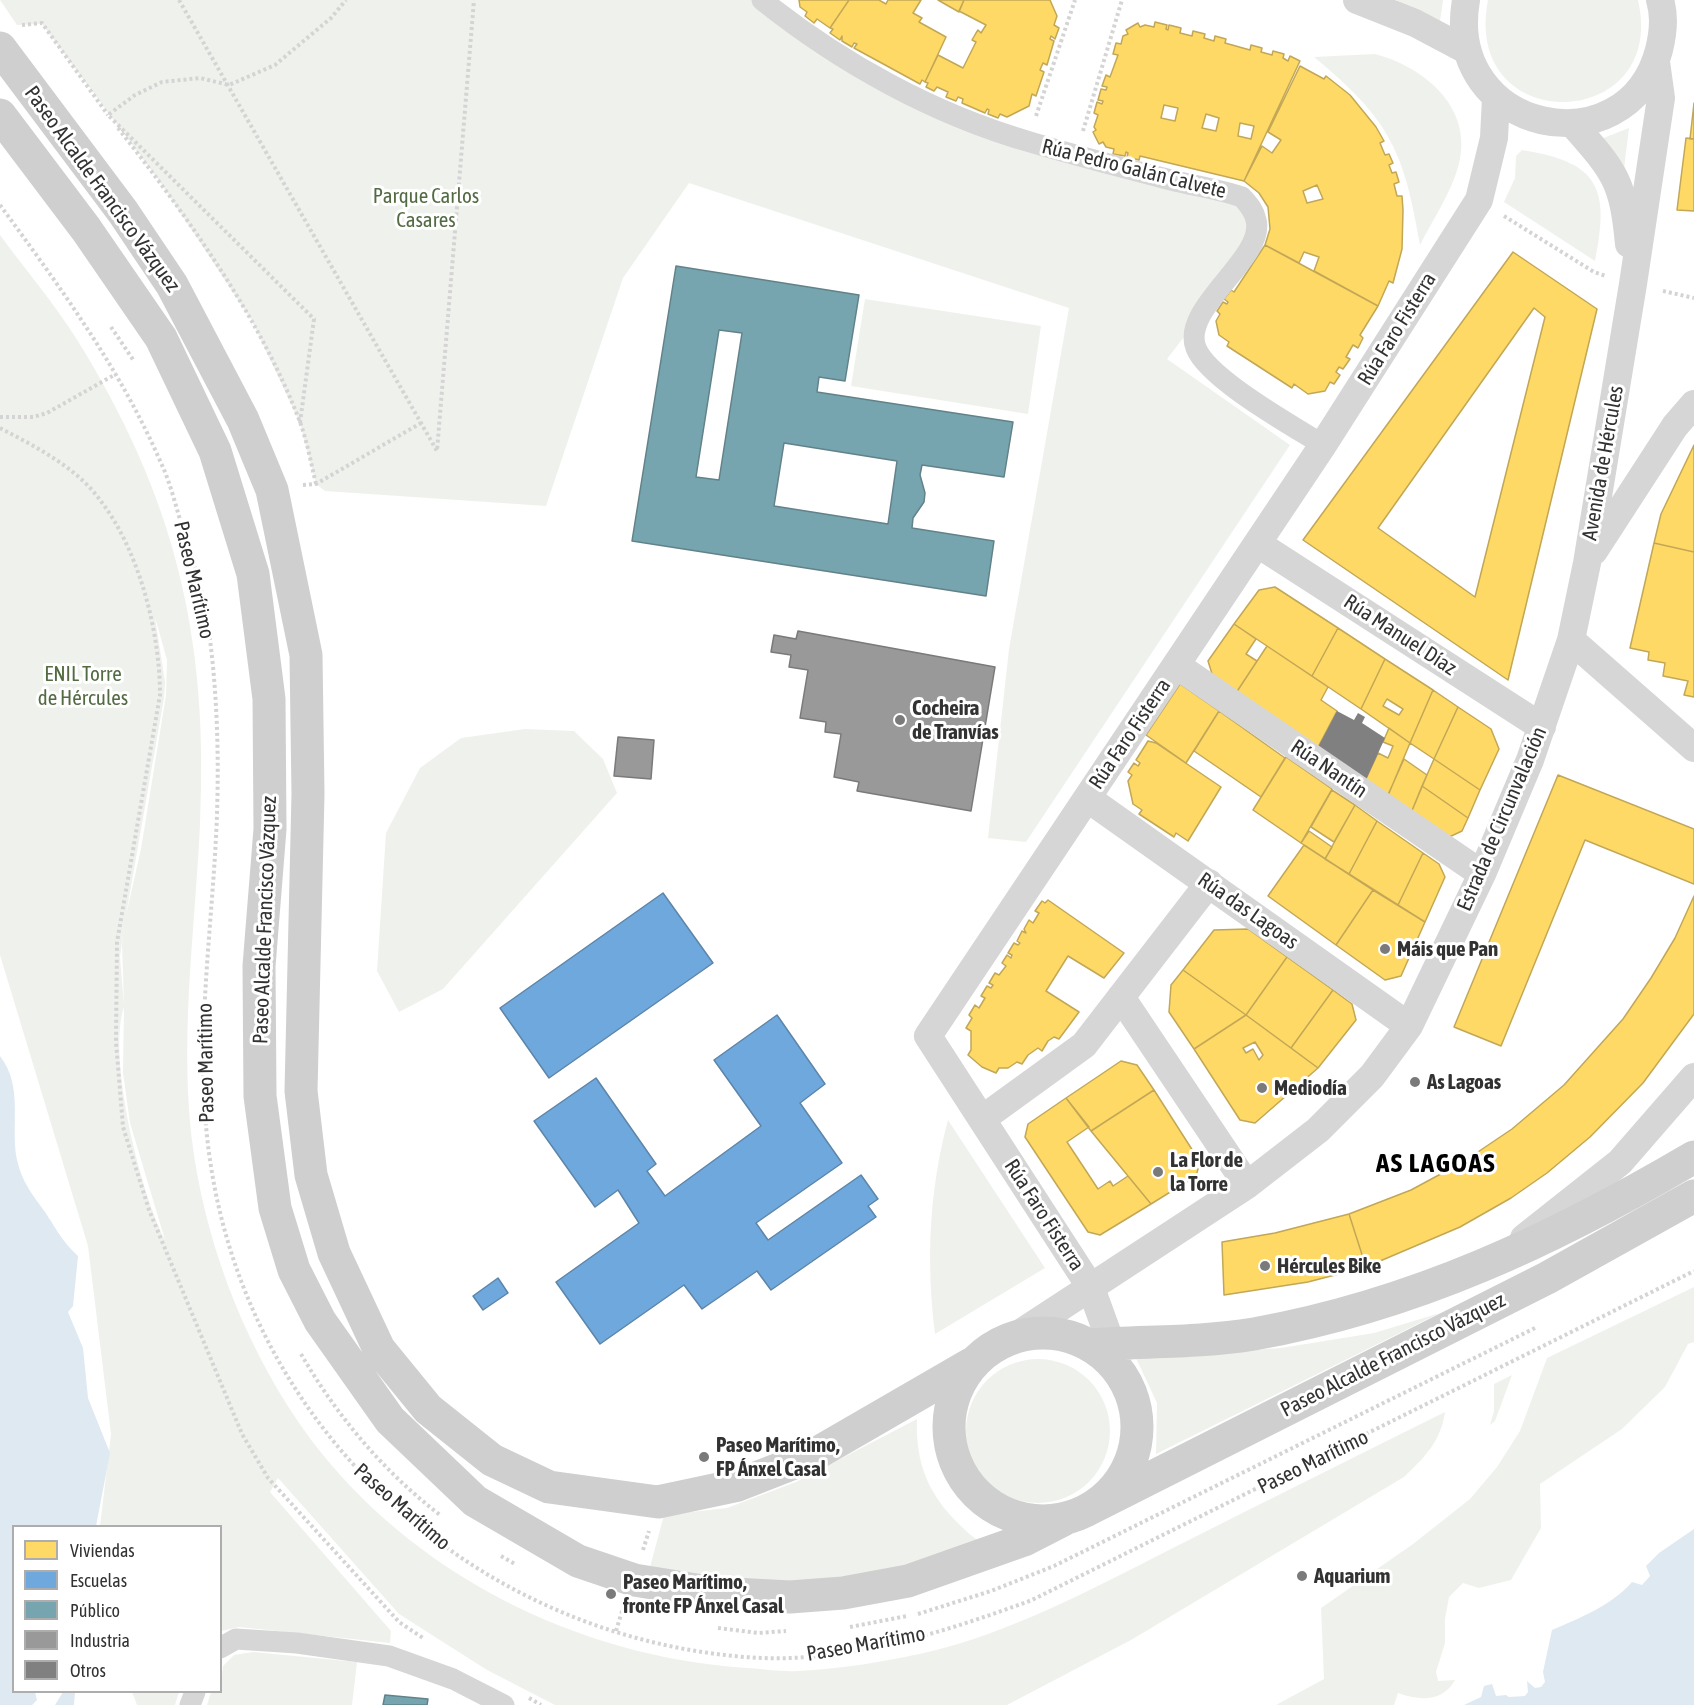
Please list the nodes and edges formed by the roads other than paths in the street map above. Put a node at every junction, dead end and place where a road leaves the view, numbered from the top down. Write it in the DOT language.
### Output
graph roads {
  1 [pos="762,0"];
  2 [pos="1346,0"];
  3 [pos="1358,0"];
  4 [pos="1466,0"];
  5 [pos="1661,2"];
  6 [pos="10,37"];
  7 [pos="1466,50"];
  8 [pos="1656,62"];
  9 [pos="1496,98"];
  10 [pos="0,115"];
  11 [pos="1572,123"];
  12 [pos="1633,284"];
  13 [pos="1694,404"];
  14 [pos="1323,445"];
  15 [pos="1258,544"];
  16 [pos="1587,563"];
  17 [pos="1570,640"];
  18 [pos="1176,664"];
  19 [pos="1542,727"];
  20 [pos="1694,748"];
  21 [pos="1088,798"];
  22 [pos="1482,874"];
  23 [pos="1209,883"];
  24 [pos="1121,996"];
  25 [pos="1409,1026"];
  26 [pos="1694,1077"];
  27 [pos="982,1119"];
  28 [pos="1694,1158"];
  29 [pos="1247,1185"];
  30 [pos="1694,1196"];
  31 [pos="1498,1261"];
  32 [pos="1091,1288"];
  33 [pos="1016,1336"];
  34 [pos="1105,1351"];
  35 [pos="971,1364"];
  36 [pos="1076,1515"];
  37 [pos="222,1647"];
  38 [pos="513,1700"];
  1 -- 14 [label="street, Rúa Pedro Galán Calvete"];
  2 -- 3 [label="street"];
  3 -- 7 [label="street"];
  4 -- 7 [label="street"];
  5 -- 8 [label="street"];
  6 -- 35 [label="main road, Paseo Alcalde Francisco Vázquez"];
  7 -- 9 [label="street"];
  8 -- 11 [label="street"];
  8 -- 12 [label="street, Avenida de Hércules"];
  9 -- 11 [label="street"];
  9 -- 14 [label="street, Rúa Faro Fisterra"];
  10 -- 36 [label="main road, Paseo Alcalde Francisco Vázquez"];
  11 -- 12 [label="street, Avenida de Hércules"];
  12 -- 16 [label="street, Avenida de Hércules"];
  13 -- 16 [label="street"];
  14 -- 15 [label="street, Rúa Faro Fisterra"];
  15 -- 18 [label="street, Rúa Faro Fisterra"];
  15 -- 19 [label="street, Rúa Manuel Díaz"];
  16 -- 17 [label="street, Avenida de Hércules"];
  17 -- 19 [label="street, Estrada de Circunvalación"];
  17 -- 20 [label="street"];
  18 -- 21 [label="street, Rúa Faro Fisterra"];
  18 -- 22 [label="street, Rúa Nantín"];
  19 -- 22 [label="street, Estrada de Circunvalación"];
  21 -- 23 [label="street, Rúa das Lagoas"];
  21 -- 27 [label="street, Rúa Faro Fisterra"];
  22 -- 25 [label="street, Estrada de Circunvalación"];
  23 -- 24 [label="street"];
  23 -- 25 [label="street, Rúa das Lagoas"];
  24 -- 27 [label="street"];
  24 -- 29 [label="street"];
  25 -- 29 [label="street, Estrada de Circunvalación"];
  26 -- 31 [label="street, Paseo Alcalde Francisco Vázquez"];
  27 -- 32 [label="street, Rúa Faro Fisterra"];
  28 -- 31 [label="main road, Paseo Alcalde Francisco Vázquez"];
  29 -- 32 [label="street, Estrada de Circunvalación"];
  30 -- 36 [label="main road, Paseo Alcalde Francisco Vázquez"];
  31 -- 34 [label="main road, Paseo Alcalde Francisco Vázquez"];
  32 -- 33 [label="street, Estrada de Circunvalación"];
  32 -- 34 [label="street, Rúa Faro Fisterra"];
  33 -- 34 [label="main road"];
  33 -- 35 [label="main road"];
  34 -- 36 [label="main road"];
  35 -- 36 [label="main road"];
  37 -- 38 [label="street"];
}
